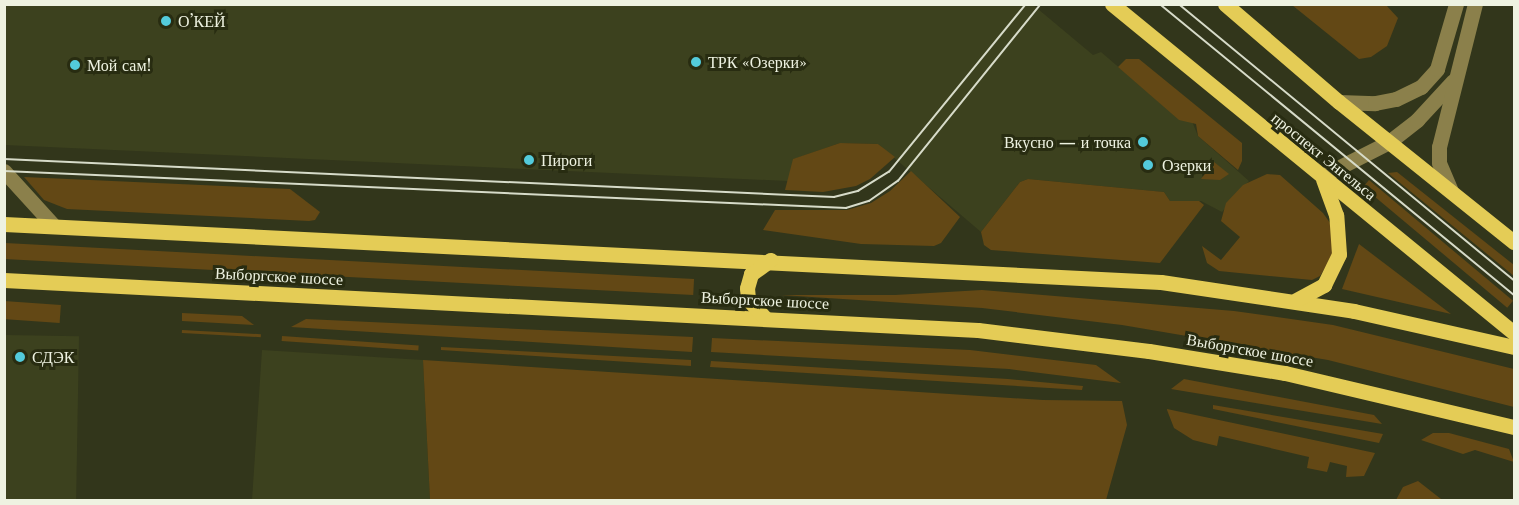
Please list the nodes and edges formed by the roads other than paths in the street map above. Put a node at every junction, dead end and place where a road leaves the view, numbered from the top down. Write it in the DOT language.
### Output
graph roads {
  1 [pos="1112,4"];
  2 [pos="1225,4"];
  3 [pos="1456,4"];
  4 [pos="1475,4"];
  5 [pos="1455,79"];
  6 [pos="1339,102"];
  7 [pos="1389,142"];
  8 [pos="4,171"];
  9 [pos="1322,176"];
  10 [pos="1451,191"];
  11 [pos="4,224"];
  12 [pos="54,226"];
  13 [pos="1515,242"];
  14 [pos="770,260"];
  15 [pos="4,280"];
  16 [pos="1296,300"];
  17 [pos="765,318"];
  18 [pos="1515,333"];
  19 [pos="1515,347"];
  20 [pos="1515,427"];
  1 -- 9 [label="main road, проспект Энгельса"];
  2 -- 6 [label="main road"];
  3 -- 6 [label="street"];
  4 -- 5 [label="street"];
  5 -- 7 [label="street"];
  5 -- 10 [label="street"];
  6 -- 7 [label="main road"];
  7 -- 9 [label="street"];
  7 -- 10 [label="main road"];
  8 -- 12 [label="street"];
  9 -- 16 [label="main road"];
  9 -- 18 [label="main road, проспект Энгельса"];
  10 -- 13 [label="main road"];
  11 -- 12 [label="main road"];
  12 -- 14 [label="main road"];
  14 -- 16 [label="main road"];
  14 -- 17 [label="main road"];
  15 -- 17 [label="main road, Выборгское шоссе"];
  16 -- 19 [label="main road"];
  17 -- 20 [label="main road, Выборгское шоссе"];
}
